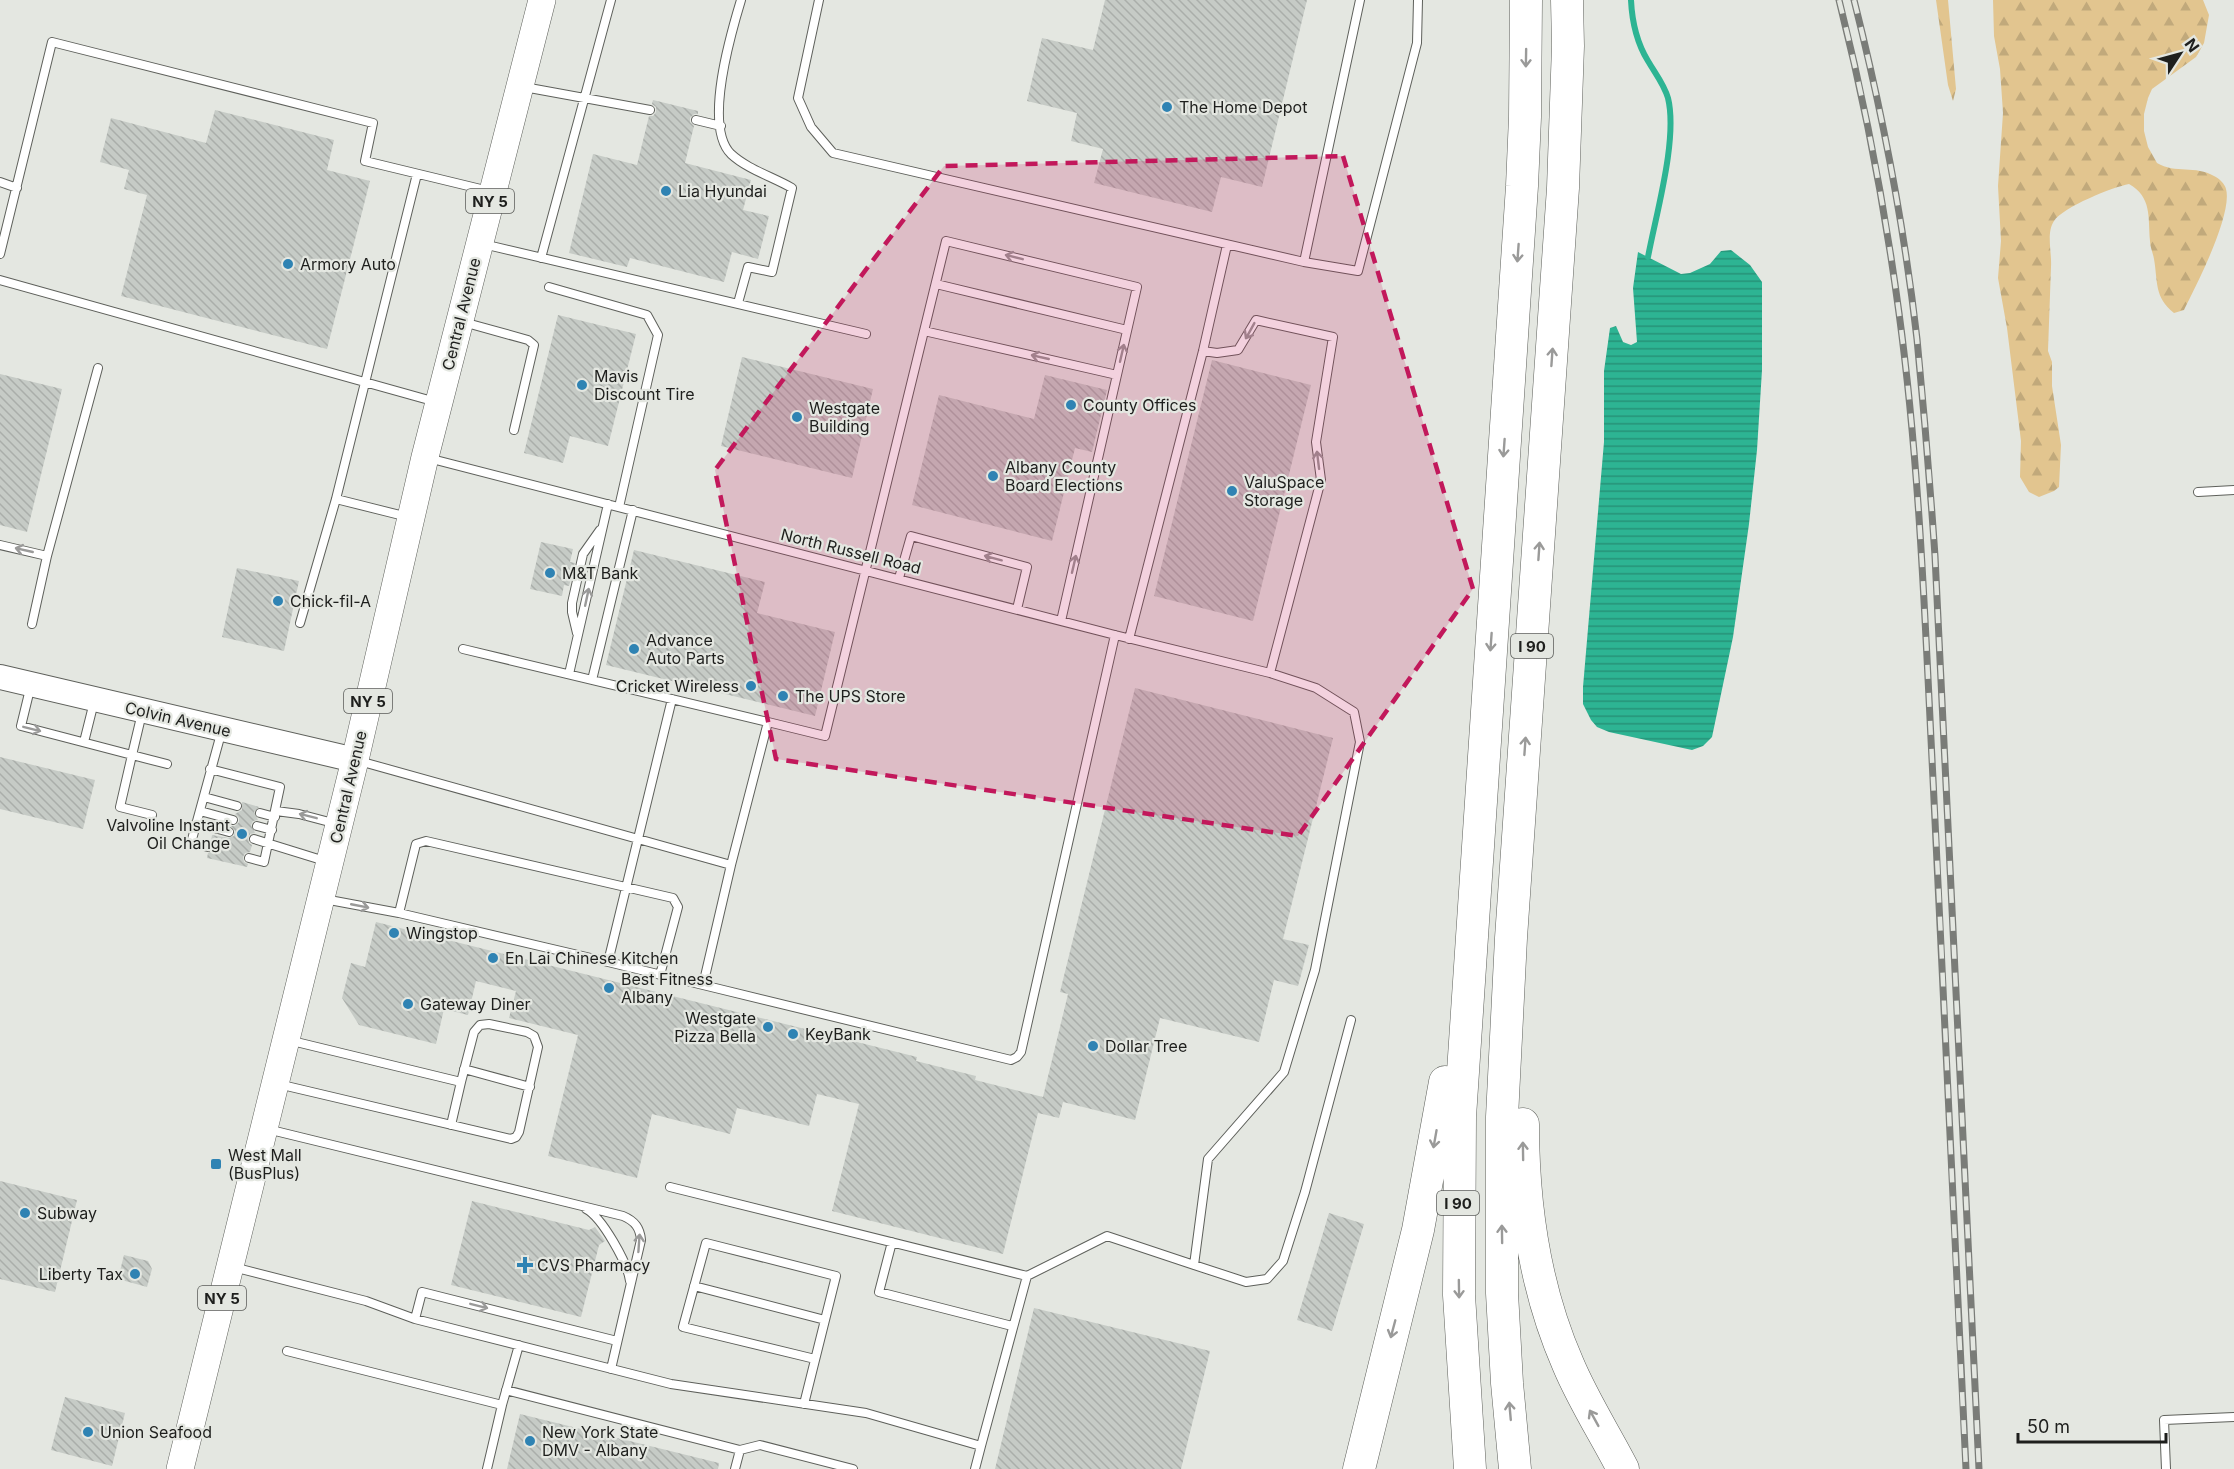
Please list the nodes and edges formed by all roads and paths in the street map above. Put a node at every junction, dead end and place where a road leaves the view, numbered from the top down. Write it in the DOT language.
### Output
graph roads {
  1 [pos="542,0"];
  2 [pos="611,0"];
  3 [pos="741,0"];
  4 [pos="819,0"];
  5 [pos="1360,0"];
  6 [pos="1418,0"];
  7 [pos="1526,0"];
  8 [pos="1567,0"];
  9 [pos="519,86"];
  10 [pos="585,98"];
  11 [pos="650,110"];
  12 [pos="696,120"];
  13 [pos="721,126"];
  14 [pos="417,174"];
  15 [pos="0,182"];
  16 [pos="16,188"];
  17 [pos="493,192"];
  18 [pos="480,243"];
  19 [pos="1227,245"];
  20 [pos="0,254"];
  21 [pos="541,258"];
  22 [pos="1304,262"];
  23 [pos="0,280"];
  24 [pos="936,284"];
  25 [pos="549,287"];
  26 [pos="738,303"];
  27 [pos="460,321"];
  28 [pos="1127,330"];
  29 [pos="924,331"];
  30 [pos="866,334"];
  31 [pos="1203,351"];
  32 [pos="98,369"];
  33 [pos="1117,375"];
  34 [pos="365,382"];
  35 [pos="439,403"];
  36 [pos="514,430"];
  37 [pos="425,457"];
  38 [pos="2234,490"];
  39 [pos="2198,492"];
  40 [pos="336,499"];
  41 [pos="608,504"];
  42 [pos="619,507"];
  43 [pos="633,510"];
  44 [pos="411,517"];
  45 [pos="602,526"];
  46 [pos="0,545"];
  47 [pos="47,556"];
  48 [pos="867,570"];
  49 [pos="899,578"];
  50 [pos="1017,609"];
  51 [pos="1061,621"];
  52 [pos="300,623"];
  53 [pos="32,624"];
  54 [pos="1115,635"];
  55 [pos="578,636"];
  56 [pos="1129,639"];
  57 [pos="463,649"];
  58 [pos="1270,673"];
  59 [pos="569,674"];
  60 [pos="0,677"];
  61 [pos="592,680"];
  62 [pos="31,685"];
  63 [pos="672,699"];
  64 [pos="94,700"];
  65 [pos="143,710"];
  66 [pos="768,722"];
  67 [pos="223,729"];
  68 [pos="84,742"];
  69 [pos="132,755"];
  70 [pos="355,760"];
  71 [pos="167,765"];
  72 [pos="210,769"];
  73 [pos="1522,793"];
  74 [pos="204,797"];
  75 [pos="237,806"];
  76 [pos="200,811"];
  77 [pos="260,813"];
  78 [pos="275,814"];
  79 [pos="152,815"];
  80 [pos="233,820"];
  81 [pos="196,823"];
  82 [pos="339,824"];
  83 [pos="256,826"];
  84 [pos="272,830"];
  85 [pos="230,832"];
  86 [pos="638,837"];
  87 [pos="254,839"];
  88 [pos="268,844"];
  89 [pos="209,848"];
  90 [pos="249,858"];
  91 [pos="330,863"];
  92 [pos="731,865"];
  93 [pos="627,887"];
  94 [pos="321,898"];
  95 [pos="399,913"];
  96 [pos="1470,937"];
  97 [pos="608,962"];
  98 [pos="660,975"];
  99 [pos="703,985"];
  100 [pos="1351,1020"];
  101 [pos="286,1039"];
  102 [pos="464,1069"];
  103 [pos="461,1082"];
  104 [pos="275,1083"];
  105 [pos="530,1087"];
  106 [pos="451,1125"];
  107 [pos="264,1128"];
  108 [pos="670,1186"];
  109 [pos="576,1205"];
  110 [pos="892,1242"];
  111 [pos="1194,1265"];
  112 [pos="229,1266"];
  113 [pos="1027,1276"];
  114 [pos="694,1286"];
  115 [pos="630,1291"];
  116 [pos="415,1319"];
  117 [pos="825,1320"];
  118 [pos="1012,1326"];
  119 [pos="617,1341"];
  120 [pos="519,1345"];
  121 [pos="287,1351"];
  122 [pos="815,1359"];
  123 [pos="610,1369"];
  124 [pos="506,1390"];
  125 [pos="804,1404"];
  126 [pos="502,1405"];
  127 [pos="2234,1417"];
  128 [pos="981,1446"];
  129 [pos="740,1450"];
  130 [pos="180,1469"];
  131 [pos="487,1469"];
  132 [pos="735,1469"];
  133 [pos="854,1469"];
  134 [pos="975,1469"];
  135 [pos="1359,1469"];
  136 [pos="1470,1469"];
  137 [pos="1515,1469"];
  138 [pos="1623,1469"];
  139 [pos="2166,1469"];
  1 -- 9 [label="main road, Central Avenue / NY 5"];
  2 -- 10 [label="lane"];
  3 -- 13 [label="lane"];
  4 -- 19 [label="lane"];
  5 -- 22 [label="lane"];
  6 -- 22 [label="lane"];
  7 -- 96 [label="highway, I 90, one-way"];
  73 -- 8 [label="highway, I 90, one-way"];
  9 -- 10 [label="lane"];
  9 -- 17 [label="main road, Central Avenue / NY 5"];
  10 -- 11 [label="lane"];
  10 -- 21 [label="lane"];
  12 -- 13 [label="lane"];
  13 -- 26 [label="lane"];
  14 -- 16 [label="lane"];
  14 -- 17 [label="lane"];
  14 -- 34 [label="lane"];
  15 -- 16 [label="lane"];
  16 -- 20 [label="lane"];
  17 -- 18 [label="main road, Central Avenue / NY 5"];
  18 -- 21 [label="lane"];
  18 -- 27 [label="main road, Central Avenue / NY 5"];
  19 -- 22 [label="lane"];
  19 -- 31 [label="lane"];
  21 -- 26 [label="lane"];
  23 -- 34 [label="lane"];
  24 -- 28 [label="lane"];
  28 -- 24 [label="lane, one-way"];
  24 -- 29 [label="lane"];
  25 -- 42 [label="lane"];
  26 -- 30 [label="lane"];
  27 -- 35 [label="main road, Central Avenue / NY 5"];
  27 -- 36 [label="lane"];
  33 -- 28 [label="lane, one-way"];
  33 -- 29 [label="lane, one-way"];
  29 -- 48 [label="lane"];
  31 -- 56 [label="lane"];
  58 -- 31 [label="lane, one-way"];
  32 -- 47 [label="lane"];
  51 -- 33 [label="lane, one-way"];
  34 -- 35 [label="lane"];
  34 -- 40 [label="lane"];
  35 -- 37 [label="main road, Central Avenue / NY 5"];
  37 -- 41 [label="lane, North Russell Road"];
  37 -- 44 [label="main road, Central Avenue / NY 5"];
  38 -- 39 [label="lane"];
  40 -- 44 [label="lane"];
  40 -- 52 [label="lane"];
  41 -- 42 [label="lane, North Russell Road"];
  41 -- 45 [label="lane"];
  42 -- 43 [label="lane, North Russell Road"];
  43 -- 48 [label="lane, North Russell Road"];
  43 -- 61 [label="lane"];
  44 -- 70 [label="main road, Central Avenue / NY 5"];
  55 -- 45 [label="lane, one-way"];
  45 -- 55 [label="lane"];
  47 -- 46 [label="lane, one-way"];
  47 -- 53 [label="lane"];
  48 -- 49 [label="lane, North Russell Road"];
  48 -- 66 [label="lane"];
  49 -- 50 [label="lane, North Russell Road"];
  50 -- 49 [label="lane, one-way"];
  50 -- 51 [label="lane, North Russell Road"];
  51 -- 54 [label="lane, North Russell Road"];
  54 -- 56 [label="lane, North Russell Road"];
  54 -- 99 [label="lane"];
  55 -- 59 [label="lane"];
  56 -- 58 [label="lane, North Russell Road"];
  57 -- 59 [label="lane"];
  58 -- 111 [label="lane, North Russell Road"];
  59 -- 61 [label="lane"];
  60 -- 62 [label="street, Colvin Avenue"];
  61 -- 63 [label="lane"];
  62 -- 64 [label="street, Colvin Avenue"];
  62 -- 68 [label="lane, one-way"];
  63 -- 66 [label="lane"];
  63 -- 86 [label="lane"];
  64 -- 65 [label="street, Colvin Avenue"];
  64 -- 68 [label="lane"];
  65 -- 67 [label="street, Colvin Avenue"];
  65 -- 69 [label="lane"];
  66 -- 92 [label="lane"];
  67 -- 70 [label="street, Colvin Avenue"];
  67 -- 72 [label="lane"];
  68 -- 69 [label="lane"];
  69 -- 71 [label="lane"];
  69 -- 79 [label="lane"];
  70 -- 82 [label="main road, Central Avenue / NY 5"];
  70 -- 86 [label="lane"];
  72 -- 74 [label="lane"];
  72 -- 78 [label="lane"];
  137 -- 73 [label="highway, I 90, one-way"];
  138 -- 73 [label="highway, one-way"];
  74 -- 75 [label="lane"];
  74 -- 76 [label="lane"];
  76 -- 80 [label="lane"];
  76 -- 81 [label="lane"];
  77 -- 78 [label="lane"];
  82 -- 78 [label="lane, one-way"];
  78 -- 84 [label="lane"];
  81 -- 85 [label="lane"];
  81 -- 89 [label="lane"];
  82 -- 91 [label="main road, Central Avenue / NY 5"];
  83 -- 84 [label="lane"];
  84 -- 88 [label="lane"];
  86 -- 92 [label="lane"];
  86 -- 93 [label="lane"];
  87 -- 88 [label="lane"];
  88 -- 90 [label="lane"];
  88 -- 91 [label="lane"];
  91 -- 94 [label="main road, Central Avenue / NY 5"];
  92 -- 99 [label="lane"];
  93 -- 95 [label="lane"];
  93 -- 97 [label="lane"];
  93 -- 98 [label="lane"];
  94 -- 95 [label="lane, one-way"];
  94 -- 101 [label="main road, Central Avenue / NY 5"];
  95 -- 97 [label="lane"];
  96 -- 135 [label="highway, one-way"];
  96 -- 136 [label="highway, I 90, one-way"];
  97 -- 98 [label="lane"];
  98 -- 99 [label="lane"];
  100 -- 111 [label="lane"];
  101 -- 103 [label="lane"];
  101 -- 104 [label="main road, Central Avenue / NY 5"];
  102 -- 103 [label="lane"];
  102 -- 105 [label="lane"];
  102 -- 105 [label="lane"];
  103 -- 106 [label="lane"];
  104 -- 106 [label="lane"];
  104 -- 107 [label="main road, Central Avenue / NY 5"];
  105 -- 106 [label="lane"];
  107 -- 109 [label="lane"];
  107 -- 112 [label="main road, Central Avenue / NY 5"];
  108 -- 110 [label="lane"];
  109 -- 115 [label="lane"];
  115 -- 109 [label="lane, one-way"];
  110 -- 113 [label="lane"];
  110 -- 118 [label="lane"];
  111 -- 113 [label="lane"];
  112 -- 116 [label="lane"];
  112 -- 130 [label="main road, Central Avenue / NY 5"];
  113 -- 118 [label="lane"];
  114 -- 117 [label="lane"];
  114 -- 117 [label="lane"];
  114 -- 122 [label="lane"];
  115 -- 119 [label="lane"];
  116 -- 119 [label="lane, one-way"];
  116 -- 120 [label="lane"];
  117 -- 122 [label="lane"];
  118 -- 128 [label="lane"];
  119 -- 123 [label="lane"];
  120 -- 123 [label="lane"];
  120 -- 124 [label="lane"];
  121 -- 126 [label="lane"];
  122 -- 125 [label="lane"];
  123 -- 125 [label="lane"];
  124 -- 126 [label="lane"];
  124 -- 129 [label="lane"];
  125 -- 128 [label="lane"];
  126 -- 131 [label="lane"];
  127 -- 139 [label="lane"];
  128 -- 134 [label="lane"];
  129 -- 132 [label="lane"];
  129 -- 133 [label="lane"];
}
